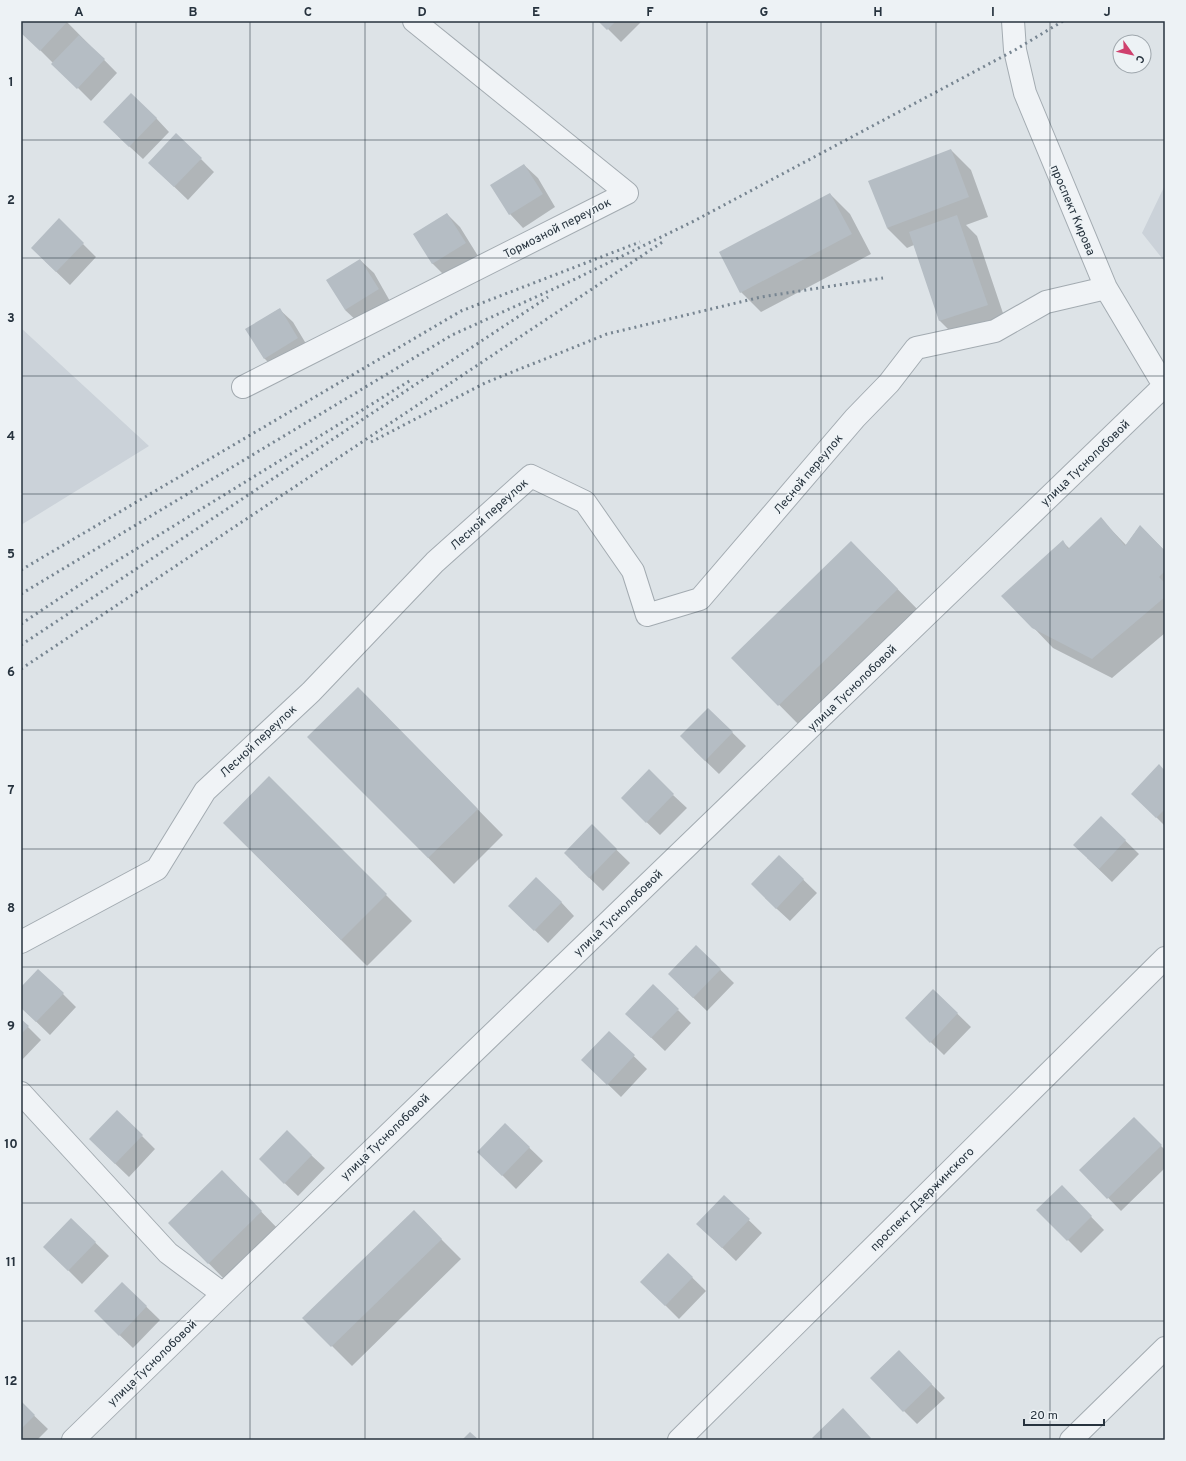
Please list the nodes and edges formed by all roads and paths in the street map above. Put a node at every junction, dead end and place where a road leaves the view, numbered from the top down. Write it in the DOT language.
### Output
graph roads {
  1 [pos="414,21"];
  2 [pos="1013,21"];
  3 [pos="1106,288"];
  4 [pos="243,387"];
  5 [pos="1165,387"];
  6 [pos="21,942"];
  7 [pos="1165,958"];
  8 [pos="21,1094"];
  9 [pos="223,1294"];
  10 [pos="1165,1348"];
  11 [pos="73,1440"];
  12 [pos="680,1440"];
  13 [pos="1071,1440"];
  1 -- 4 [label="street, Тормозной переулок"];
  2 -- 3 [label="street, проспект Кирова"];
  3 -- 5 [label="street, проспект Кирова"];
  3 -- 6 [label="street, Лесной переулок"];
  5 -- 9 [label="street, улица Туснолобовой"];
  7 -- 12 [label="street, проспект Дзержинского"];
  8 -- 9 [label="street"];
  9 -- 11 [label="street, улица Туснолобовой"];
  10 -- 13 [label="street"];
}
